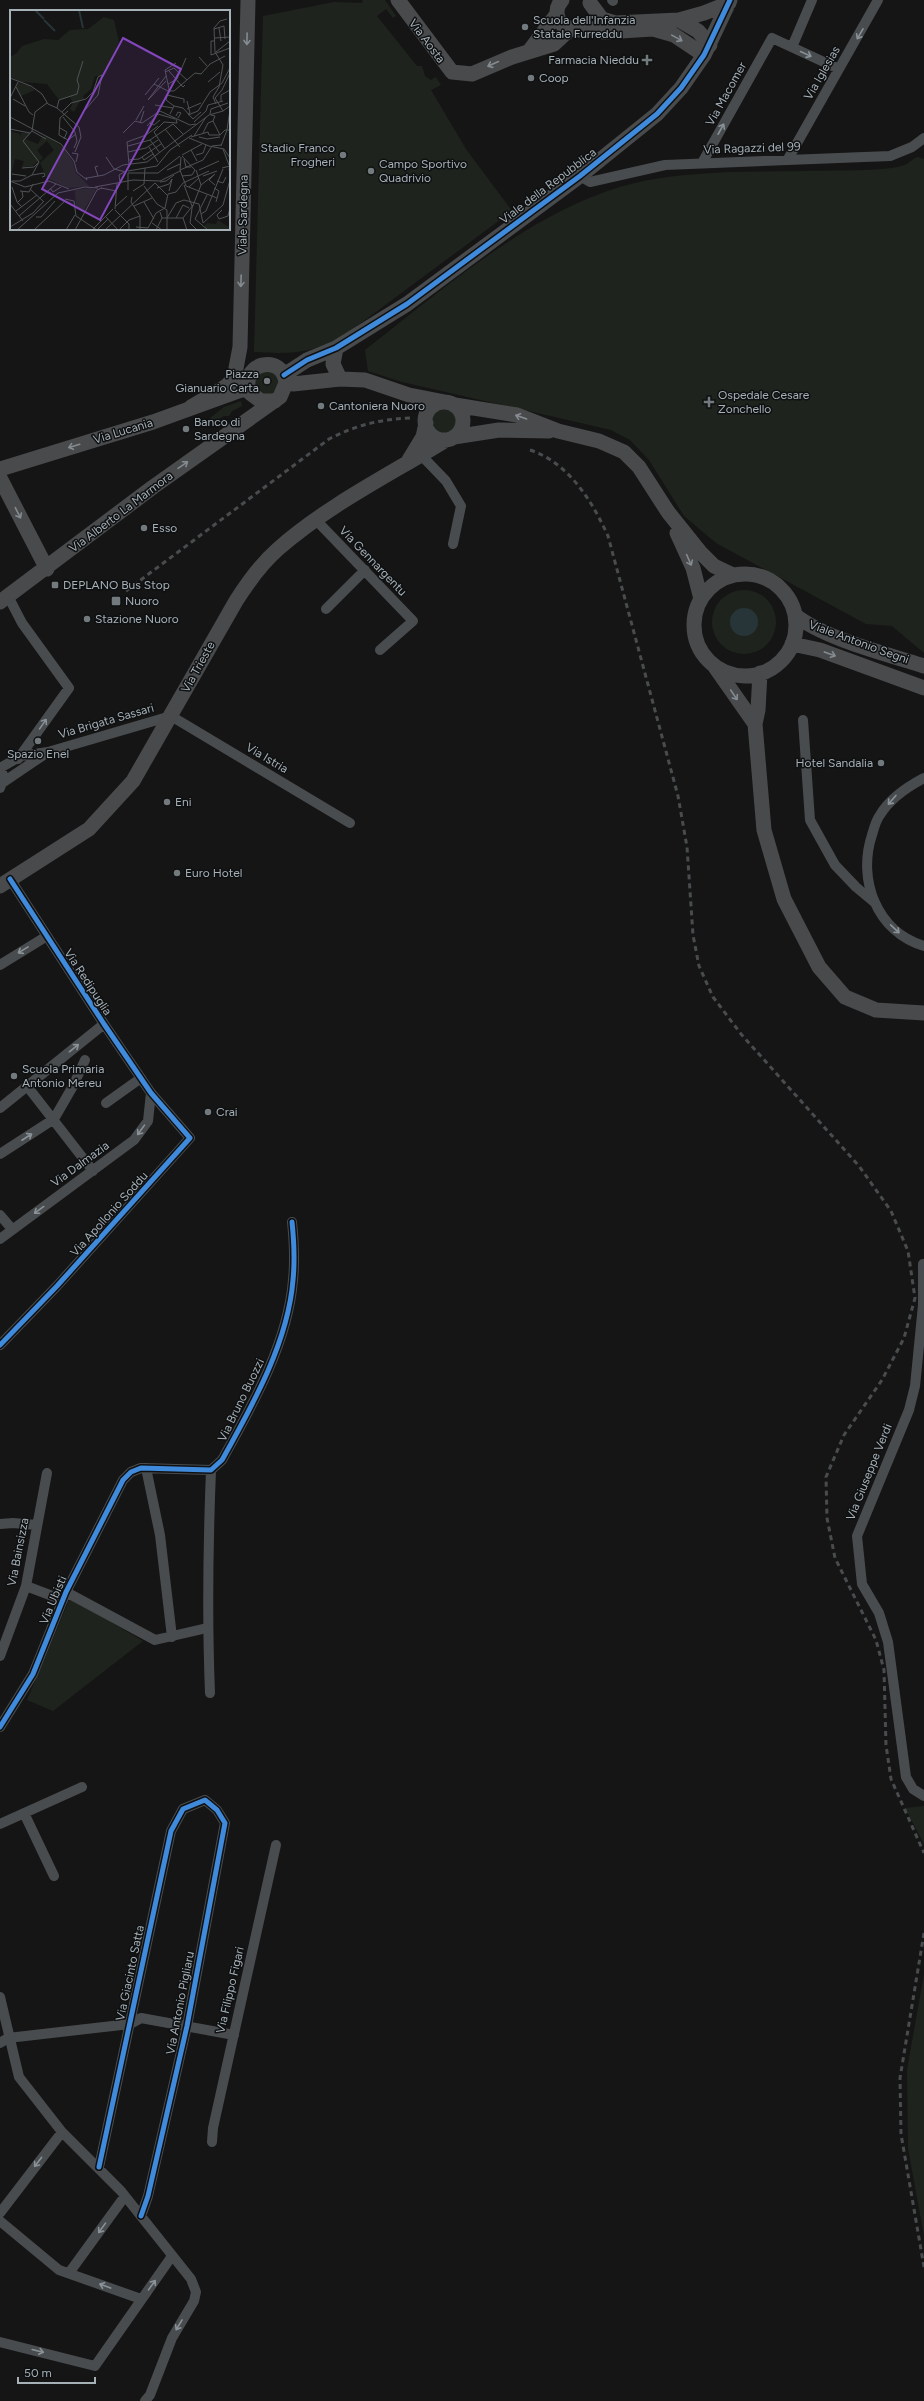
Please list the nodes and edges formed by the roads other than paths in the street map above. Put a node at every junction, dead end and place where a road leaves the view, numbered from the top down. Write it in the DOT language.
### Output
graph roads {
  1 [pos="248,0"];
  2 [pos="398,0"];
  3 [pos="562,0"];
  4 [pos="812,0"];
  5 [pos="878,0"];
  6 [pos="588,2"];
  7 [pos="730,2"];
  8 [pos="557,14"];
  9 [pos="679,20"];
  10 [pos="585,27"];
  11 [pos="569,30"];
  12 [pos="792,47"];
  13 [pos="530,50"];
  14 [pos="707,50"];
  15 [pos="839,70"];
  16 [pos="924,138"];
  17 [pos="788,159"];
  18 [pos="702,163"];
  19 [pos="580,176"];
  20 [pos="240,347"];
  21 [pos="336,348"];
  22 [pos="285,377"];
  23 [pos="342,383"];
  24 [pos="247,384"];
  25 [pos="409,395"];
  26 [pos="277,399"];
  27 [pos="450,403"];
  28 [pos="191,407"];
  29 [pos="426,419"];
  30 [pos="558,431"];
  31 [pos="450,439"];
  32 [pos="415,458"];
  33 [pos="0,469"];
  34 [pos="0,478"];
  35 [pos="668,512"];
  36 [pos="315,519"];
  37 [pos="453,544"];
  38 [pos="47,569"];
  39 [pos="364,570"];
  40 [pos="733,575"];
  41 [pos="4,599"];
  42 [pos="701,600"];
  43 [pos="326,609"];
  44 [pos="795,615"];
  45 [pos="792,644"];
  46 [pos="380,650"];
  47 [pos="715,666"];
  48 [pos="924,666"];
  49 [pos="760,674"];
  50 [pos="924,688"];
  51 [pos="171,716"];
  52 [pos="803,720"];
  53 [pos="755,724"];
  54 [pos="48,752"];
  55 [pos="21,756"];
  56 [pos="924,778"];
  57 [pos="2,779"];
  58 [pos="350,823"];
  59 [pos="5,883"];
  60 [pos="874,902"];
  61 [pos="47,936"];
  62 [pos="924,946"];
  63 [pos="0,965"];
  64 [pos="924,1013"];
  65 [pos="104,1024"];
  66 [pos="85,1060"];
  67 [pos="141,1078"];
  68 [pos="27,1086"];
  69 [pos="151,1093"];
  70 [pos="106,1103"];
  71 [pos="0,1108"];
  72 [pos="54,1119"];
  73 [pos="0,1154"];
  74 [pos="93,1171"];
  75 [pos="0,1215"];
  76 [pos="292,1222"];
  77 [pos="12,1229"];
  78 [pos="0,1239"];
  79 [pos="923,1264"];
  80 [pos="0,1345"];
  81 [pos="146,1468"];
  82 [pos="211,1470"];
  83 [pos="47,1473"];
  84 [pos="0,1524"];
  85 [pos="37,1525"];
  86 [pos="26,1586"];
  87 [pos="64,1596"];
  88 [pos="208,1628"];
  89 [pos="172,1637"];
  90 [pos="0,1656"];
  91 [pos="210,1693"];
  92 [pos="0,1726"];
  93 [pos="82,1787"];
  94 [pos="924,1796"];
  95 [pos="205,1800"];
  96 [pos="24,1814"];
  97 [pos="0,1824"];
  98 [pos="276,1844"];
  99 [pos="54,1876"];
  100 [pos="0,1997"];
  101 [pos="130,2024"];
  102 [pos="187,2026"];
  103 [pos="234,2035"];
  104 [pos="4,2040"];
  105 [pos="62,2132"];
  106 [pos="212,2142"];
  107 [pos="99,2167"];
  108 [pos="125,2196"];
  109 [pos="0,2213"];
  110 [pos="141,2216"];
  111 [pos="0,2221"];
  112 [pos="172,2256"];
  113 [pos="69,2273"];
  114 [pos="142,2299"];
  115 [pos="0,2342"];
  116 [pos="145,2401"];
  1 -- 20 [label="street, Viale Sardegna, one-way"];
  13 -- 2 [label="street, Via Aosta, one-way"];
  3 -- 8 [label="street"];
  4 -- 12 [label="street"];
  5 -- 15 [label="street, Via Iglesias, one-way"];
  6 -- 9 [label="street"];
  6 -- 10 [label="street"];
  7 -- 9 [label="street"];
  7 -- 14 [label="street, Viale della Repubblica"];
  8 -- 11 [label="street"];
  8 -- 13 [label="street"];
  9 -- 14 [label="street"];
  10 -- 11 [label="street"];
  10 -- 14 [label="street, one-way"];
  11 -- 13 [label="street, Via Aosta"];
  12 -- 15 [label="street, one-way"];
  18 -- 12 [label="street, Via Macomer, one-way"];
  14 -- 19 [label="street, Viale della Repubblica"];
  15 -- 17 [label="street, Via Iglesias"];
  16 -- 17 [label="street, Via Ragazzi del 99"];
  17 -- 18 [label="street, Via Ragazzi del 99"];
  18 -- 19 [label="street, Via Ragazzi del 99"];
  19 -- 21 [label="street, Viale della Repubblica"];
  20 -- 24 [label="street"];
  20 -- 28 [label="street, Viale Sardegna"];
  21 -- 22 [label="street, Viale della Repubblica"];
  21 -- 23 [label="street"];
  22 -- 23 [label="street"];
  22 -- 24 [label="street"];
  22 -- 26 [label="street"];
  23 -- 25 [label="street"];
  23 -- 26 [label="street"];
  24 -- 26 [label="street"];
  24 -- 28 [label="street, Via Lucania"];
  25 -- 27 [label="street"];
  25 -- 29 [label="street"];
  38 -- 26 [label="street, Via Alberto La Marmora, one-way"];
  27 -- 29 [label="street"];
  30 -- 27 [label="street, one-way"];
  27 -- 31 [label="street"];
  28 -- 33 [label="street, Via Lucania, one-way"];
  29 -- 31 [label="street"];
  29 -- 32 [label="street, Via Trieste"];
  30 -- 31 [label="street"];
  30 -- 35 [label="street"];
  31 -- 32 [label="street, Via Trieste"];
  32 -- 36 [label="street, Via Trieste"];
  32 -- 37 [label="street"];
  34 -- 38 [label="street, one-way"];
  35 -- 40 [label="street"];
  35 -- 42 [label="street, one-way"];
  36 -- 39 [label="street, Via Gennargentu"];
  36 -- 51 [label="street, Via Trieste"];
  38 -- 41 [label="street, Via Alberto La Marmora"];
  39 -- 43 [label="street"];
  39 -- 46 [label="street, Via Gennargentu"];
  40 -- 42 [label="street"];
  40 -- 44 [label="street"];
  55 -- 41 [label="street, one-way"];
  42 -- 47 [label="street"];
  44 -- 45 [label="street"];
  44 -- 48 [label="street, Viale Antonio Segni"];
  45 -- 49 [label="street"];
  45 -- 50 [label="street, Viale Antonio Segni, one-way"];
  47 -- 49 [label="street"];
  47 -- 53 [label="street, one-way"];
  49 -- 53 [label="street"];
  51 -- 54 [label="street, Via Brigata Sassari"];
  51 -- 58 [label="street, Via Istria"];
  51 -- 59 [label="street, Via Trieste"];
  52 -- 60 [label="street"];
  53 -- 64 [label="street"];
  54 -- 55 [label="street, Via Brigata Sassari"];
  54 -- 57 [label="street, Via Brigata Sassari"];
  55 -- 57 [label="street"];
  56 -- 60 [label="street, one-way"];
  59 -- 61 [label="street, Via Redipuglia"];
  60 -- 62 [label="street, one-way"];
  61 -- 63 [label="street, one-way"];
  61 -- 65 [label="street, Via Redipuglia"];
  65 -- 67 [label="street, Via Redipuglia"];
  68 -- 65 [label="street, one-way"];
  66 -- 72 [label="street"];
  67 -- 69 [label="street, Via Redipuglia"];
  67 -- 70 [label="street"];
  68 -- 71 [label="street"];
  68 -- 72 [label="street"];
  69 -- 74 [label="street, Via Dalmazia, one-way"];
  69 -- 80 [label="street, Via Apollonio Soddu"];
  73 -- 72 [label="street, one-way"];
  72 -- 74 [label="street"];
  74 -- 77 [label="street, Via Dalmazia, one-way"];
  75 -- 77 [label="street"];
  76 -- 82 [label="street, Via Bruno Buozzi"];
  77 -- 78 [label="street, Via Dalmazia"];
  79 -- 94 [label="street, Via Giuseppe Verdi"];
  81 -- 82 [label="street"];
  81 -- 87 [label="street, Via Ubisti"];
  81 -- 89 [label="street"];
  82 -- 88 [label="street"];
  83 -- 85 [label="street, Via Bainsizza"];
  84 -- 85 [label="street"];
  85 -- 86 [label="street, Via Bainsizza"];
  86 -- 87 [label="street"];
  86 -- 90 [label="street, Via Bainsizza"];
  87 -- 89 [label="street"];
  87 -- 92 [label="street, Via Ubisti"];
  88 -- 89 [label="street"];
  88 -- 91 [label="street"];
  93 -- 96 [label="street"];
  95 -- 101 [label="street, Via Giacinto Satta"];
  95 -- 102 [label="street, Via Antonio Pigliaru"];
  96 -- 97 [label="street"];
  96 -- 99 [label="street"];
  98 -- 103 [label="street, Via Filippo Figari"];
  100 -- 104 [label="street"];
  101 -- 102 [label="street"];
  101 -- 104 [label="street"];
  101 -- 107 [label="street, Via Giacinto Satta"];
  102 -- 103 [label="street"];
  102 -- 110 [label="street, Via Antonio Pigliaru"];
  103 -- 106 [label="street, Via Filippo Figari"];
  104 -- 105 [label="street"];
  105 -- 107 [label="street"];
  105 -- 109 [label="street, one-way"];
  107 -- 108 [label="street"];
  108 -- 110 [label="street"];
  108 -- 113 [label="street, one-way"];
  110 -- 112 [label="street"];
  111 -- 113 [label="street"];
  114 -- 112 [label="street, one-way"];
  112 -- 116 [label="street, one-way"];
  114 -- 113 [label="street, one-way"];
  115 -- 114 [label="street, one-way"];
}
